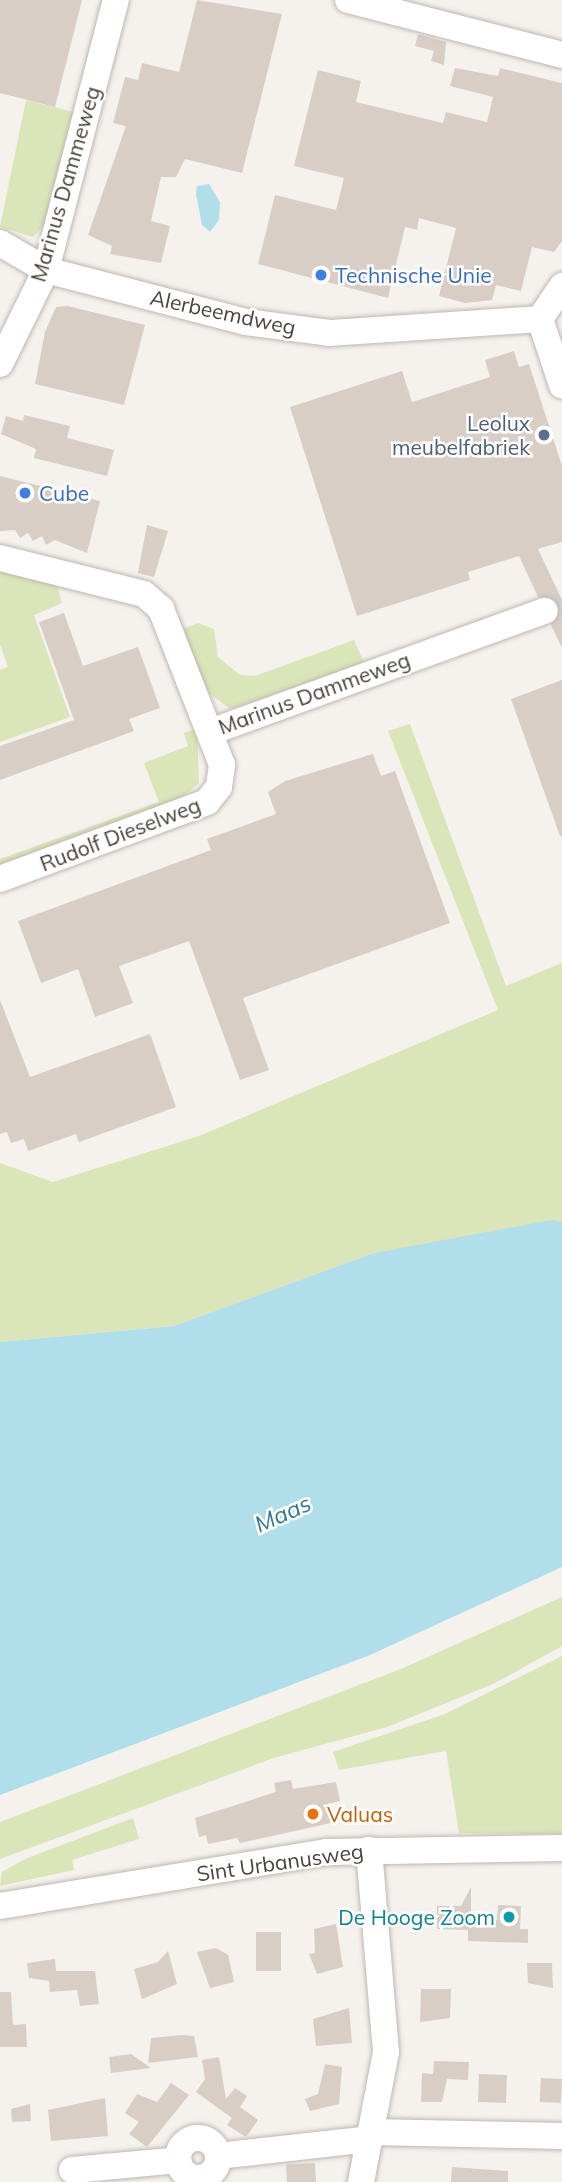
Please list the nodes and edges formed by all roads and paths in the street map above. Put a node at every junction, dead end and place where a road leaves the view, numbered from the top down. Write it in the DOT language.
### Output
graph roads {
  1 [pos="116,0"];
  2 [pos="348,0"];
  3 [pos="562,55"];
  4 [pos="0,243"];
  5 [pos="46,270"];
  6 [pos="562,286"];
  7 [pos="540,318"];
  8 [pos="0,363"];
  9 [pos="562,385"];
  10 [pos="0,558"];
  11 [pos="545,611"];
  12 [pos="210,732"];
  13 [pos="0,879"];
  14 [pos="562,1848"];
  15 [pos="369,1850"];
  16 [pos="0,1906"];
  17 [pos="370,2136"];
  18 [pos="562,2136"];
  19 [pos="72,2171"];
  20 [pos="361,2182"];
  1 -- 5 [label="street, Marinus Dammeweg"];
  2 -- 3 [label="street"];
  4 -- 5 [label="street, Alerbeemdweg"];
  5 -- 7 [label="street, Alerbeemdweg"];
  5 -- 8 [label="street, Marinus Dammeweg"];
  6 -- 7 [label="street"];
  7 -- 9 [label="street"];
  10 -- 12 [label="street, Marinus Dammeweg"];
  11 -- 12 [label="street, Marinus Dammeweg"];
  12 -- 13 [label="street, Rudolf Dieselweg"];
  14 -- 15 [label="street, Sint Urbanusweg"];
  15 -- 16 [label="street, Sint Urbanusweg"];
  15 -- 17 [label="street"];
  17 -- 18 [label="street"];
  17 -- 19 [label="street"];
  17 -- 20 [label="street"];
}
